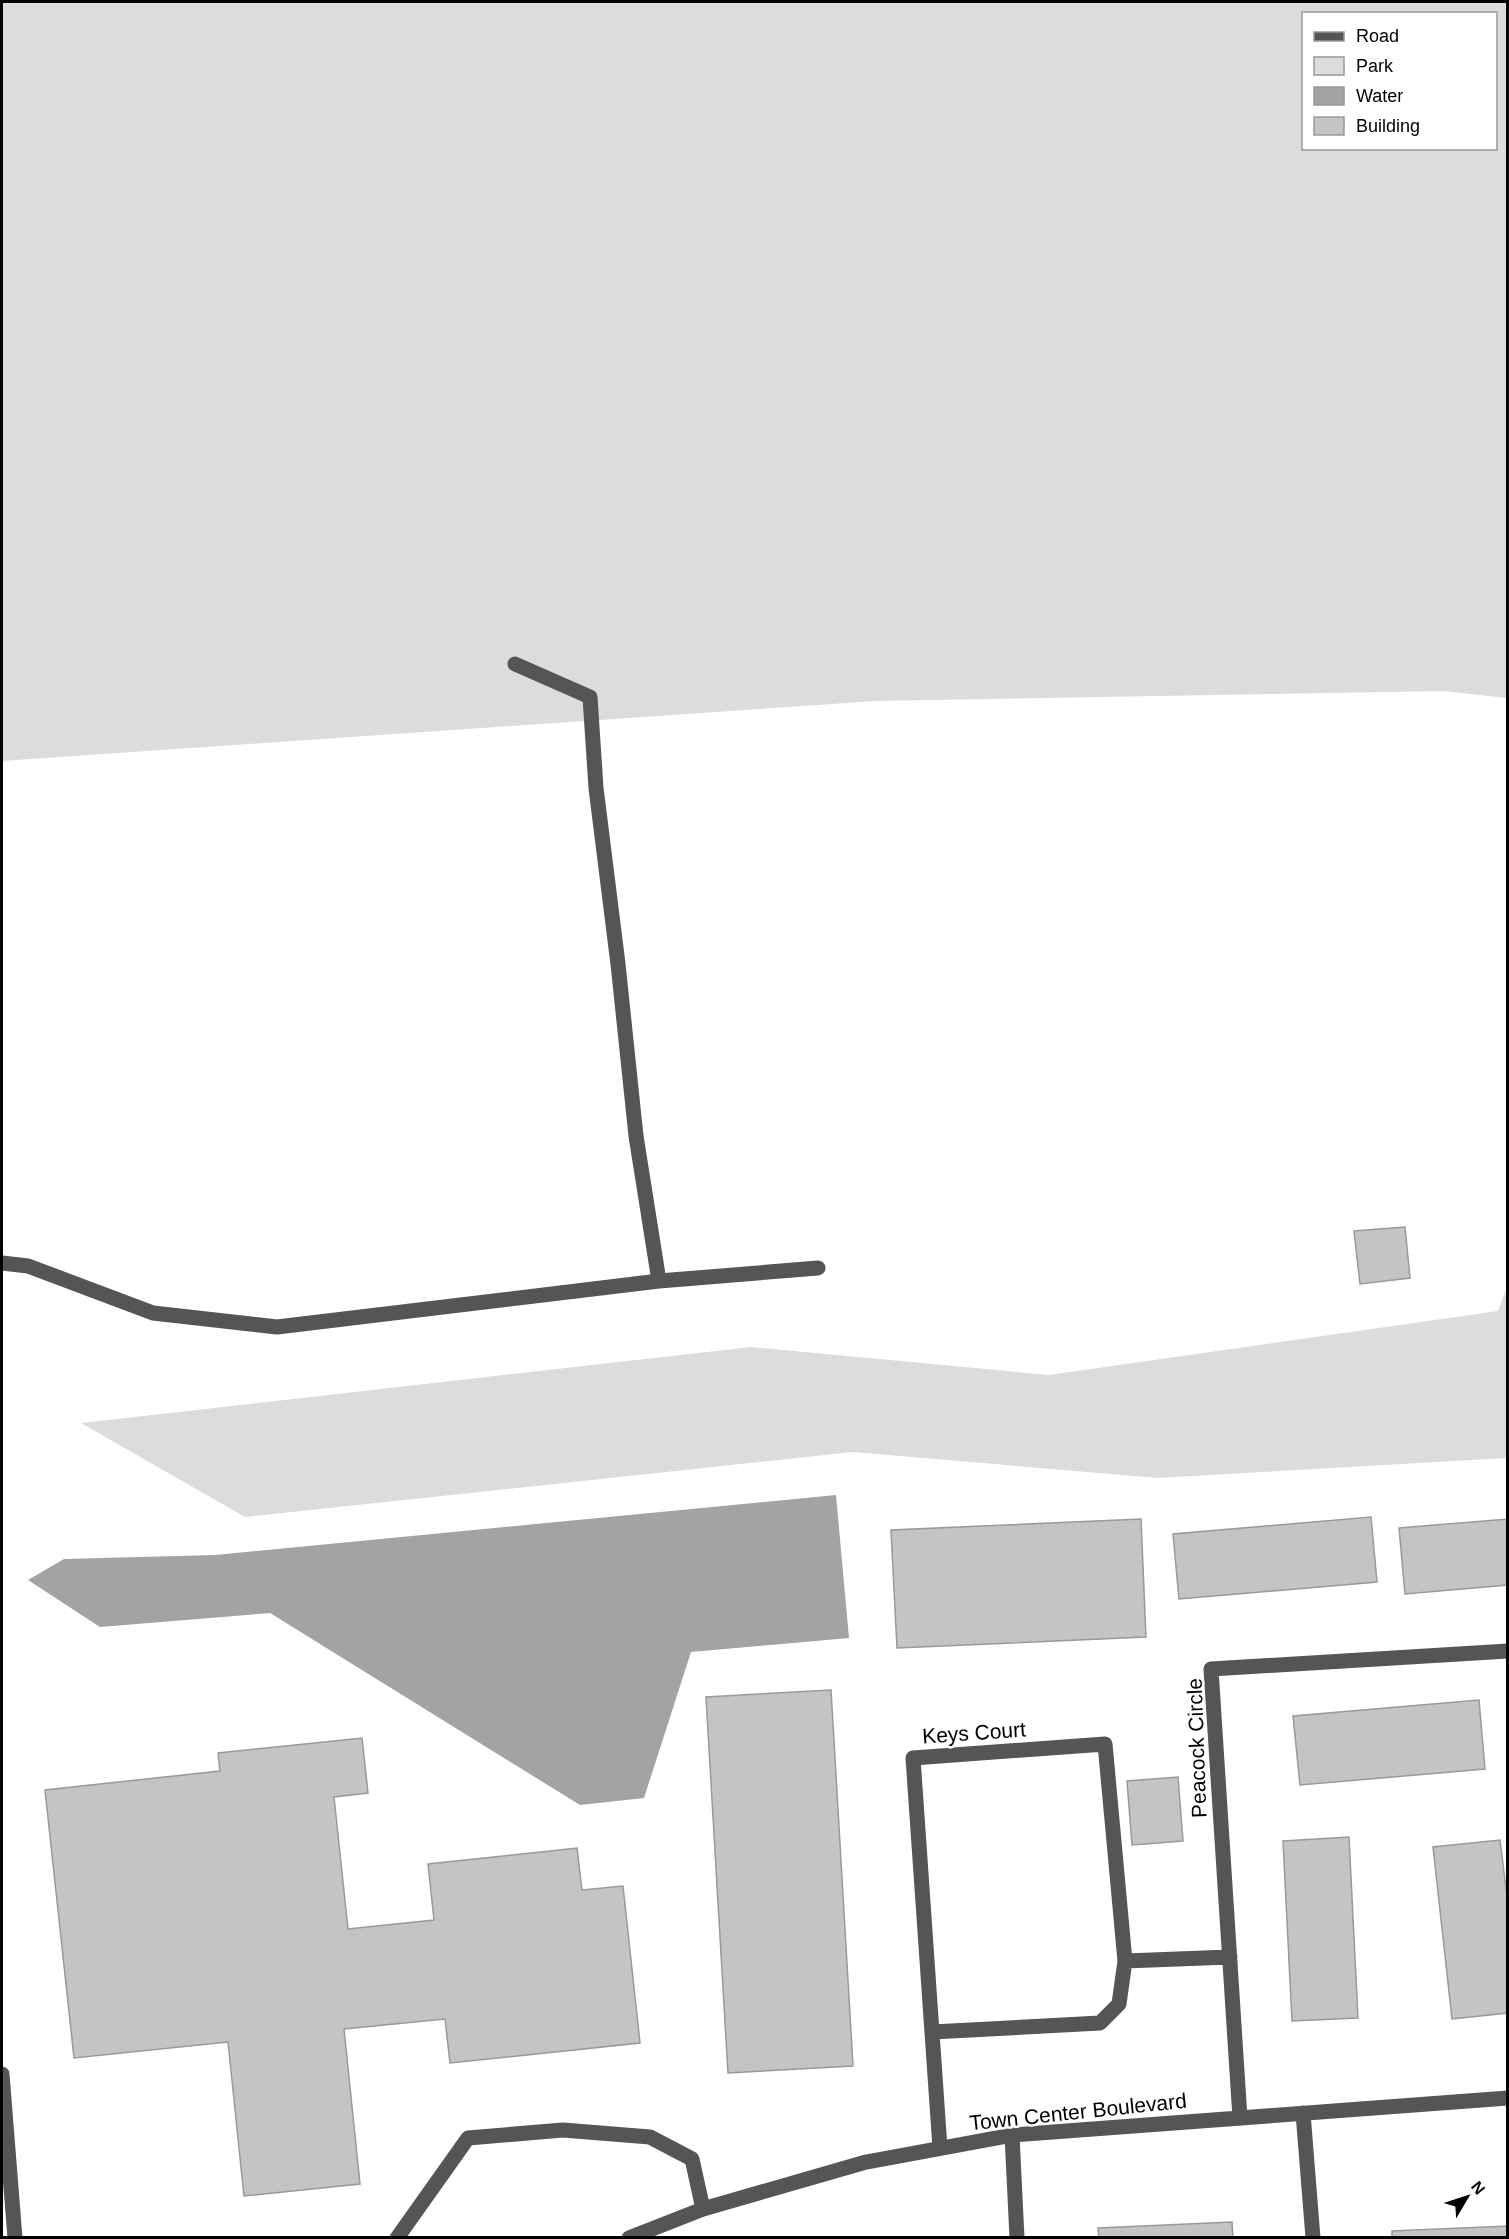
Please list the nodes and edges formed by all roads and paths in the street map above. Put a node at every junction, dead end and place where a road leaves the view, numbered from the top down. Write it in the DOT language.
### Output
graph roads {
  1 [pos="515,664"];
  2 [pos="2,1263"];
  3 [pos="818,1268"];
  4 [pos="659,1281"];
  5 [pos="1508,1651"];
  6 [pos="1230,1957"];
  7 [pos="1125,1962"];
  8 [pos="932,2032"];
  9 [pos="2,2074"];
  10 [pos="1508,2098"];
  11 [pos="1304,2113"];
  12 [pos="1240,2118"];
  13 [pos="1012,2135"];
  14 [pos="940,2148"];
  15 [pos="703,2209"];
  16 [pos="15,2238"];
  17 [pos="397,2238"];
  18 [pos="629,2238"];
  19 [pos="1017,2238"];
  20 [pos="1313,2238"];
  1 -- 4 [label="street"];
  2 -- 4 [label="street"];
  3 -- 4 [label="street"];
  5 -- 6 [label="street, Peacock Circle"];
  6 -- 7 [label="street"];
  6 -- 12 [label="street, Peacock Circle"];
  7 -- 8 [label="street"];
  7 -- 8 [label="street, Keys Court"];
  8 -- 14 [label="street, Keys Court"];
  9 -- 16 [label="street"];
  10 -- 11 [label="street, Town Center Boulevard"];
  11 -- 12 [label="street, Town Center Boulevard"];
  11 -- 20 [label="street"];
  12 -- 13 [label="street, Town Center Boulevard"];
  13 -- 14 [label="street, Town Center Boulevard"];
  13 -- 19 [label="street"];
  14 -- 15 [label="street, Town Center Boulevard"];
  15 -- 17 [label="street"];
  15 -- 18 [label="street, Town Center Boulevard"];
}
